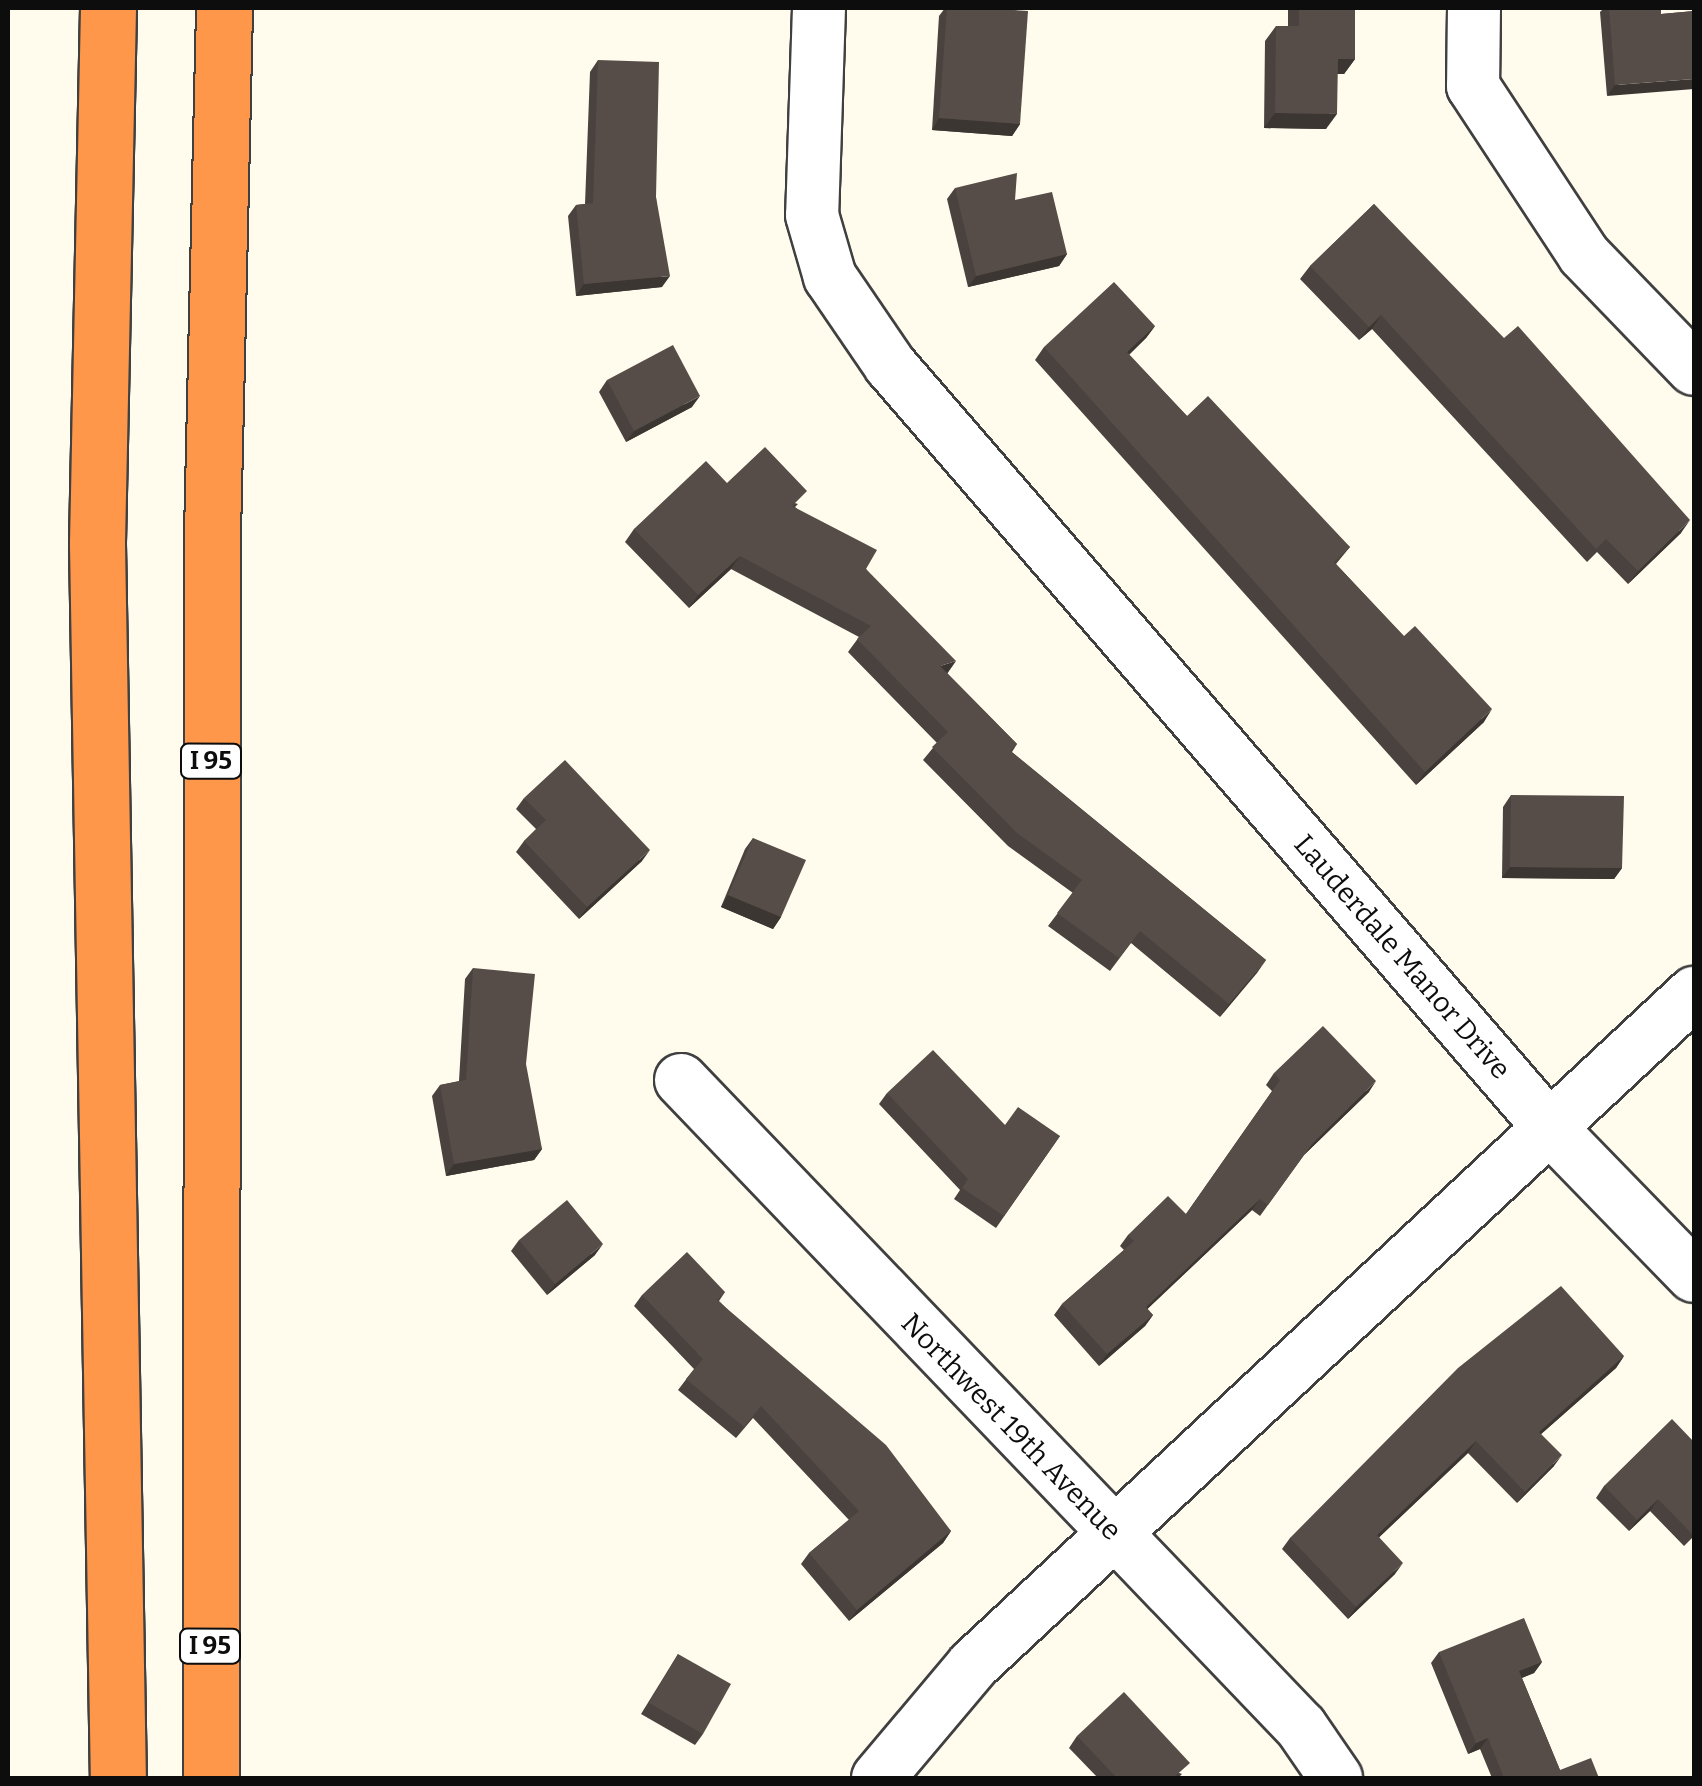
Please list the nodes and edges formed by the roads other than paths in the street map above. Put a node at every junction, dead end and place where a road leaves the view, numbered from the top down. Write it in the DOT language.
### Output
graph roads {
  1 [pos="108,8"];
  2 [pos="224,8"];
  3 [pos="819,8"];
  4 [pos="1474,8"];
  5 [pos="1694,369"];
  6 [pos="1694,994"];
  7 [pos="681,1080"];
  8 [pos="1550,1128"];
  9 [pos="1694,1276"];
  10 [pos="208,1514"];
  11 [pos="1114,1536"];
  12 [pos="118,1778"];
  13 [pos="211,1778"];
  14 [pos="244,1778"];
  15 [pos="878,1778"];
  16 [pos="1336,1778"];
  1 -- 12 [label="highway"];
  2 -- 10 [label="highway, I 95"];
  3 -- 8 [label="street, Lauderdale Manor Drive"];
  4 -- 5 [label="street"];
  6 -- 8 [label="street"];
  7 -- 11 [label="street, Northwest 19th Avenue"];
  8 -- 9 [label="street, Lauderdale Manor Drive"];
  8 -- 11 [label="street"];
  10 -- 13 [label="highway, I 95"];
  10 -- 14 [label="highway"];
  11 -- 15 [label="street"];
  11 -- 16 [label="street, Northwest 19th Avenue"];
}
